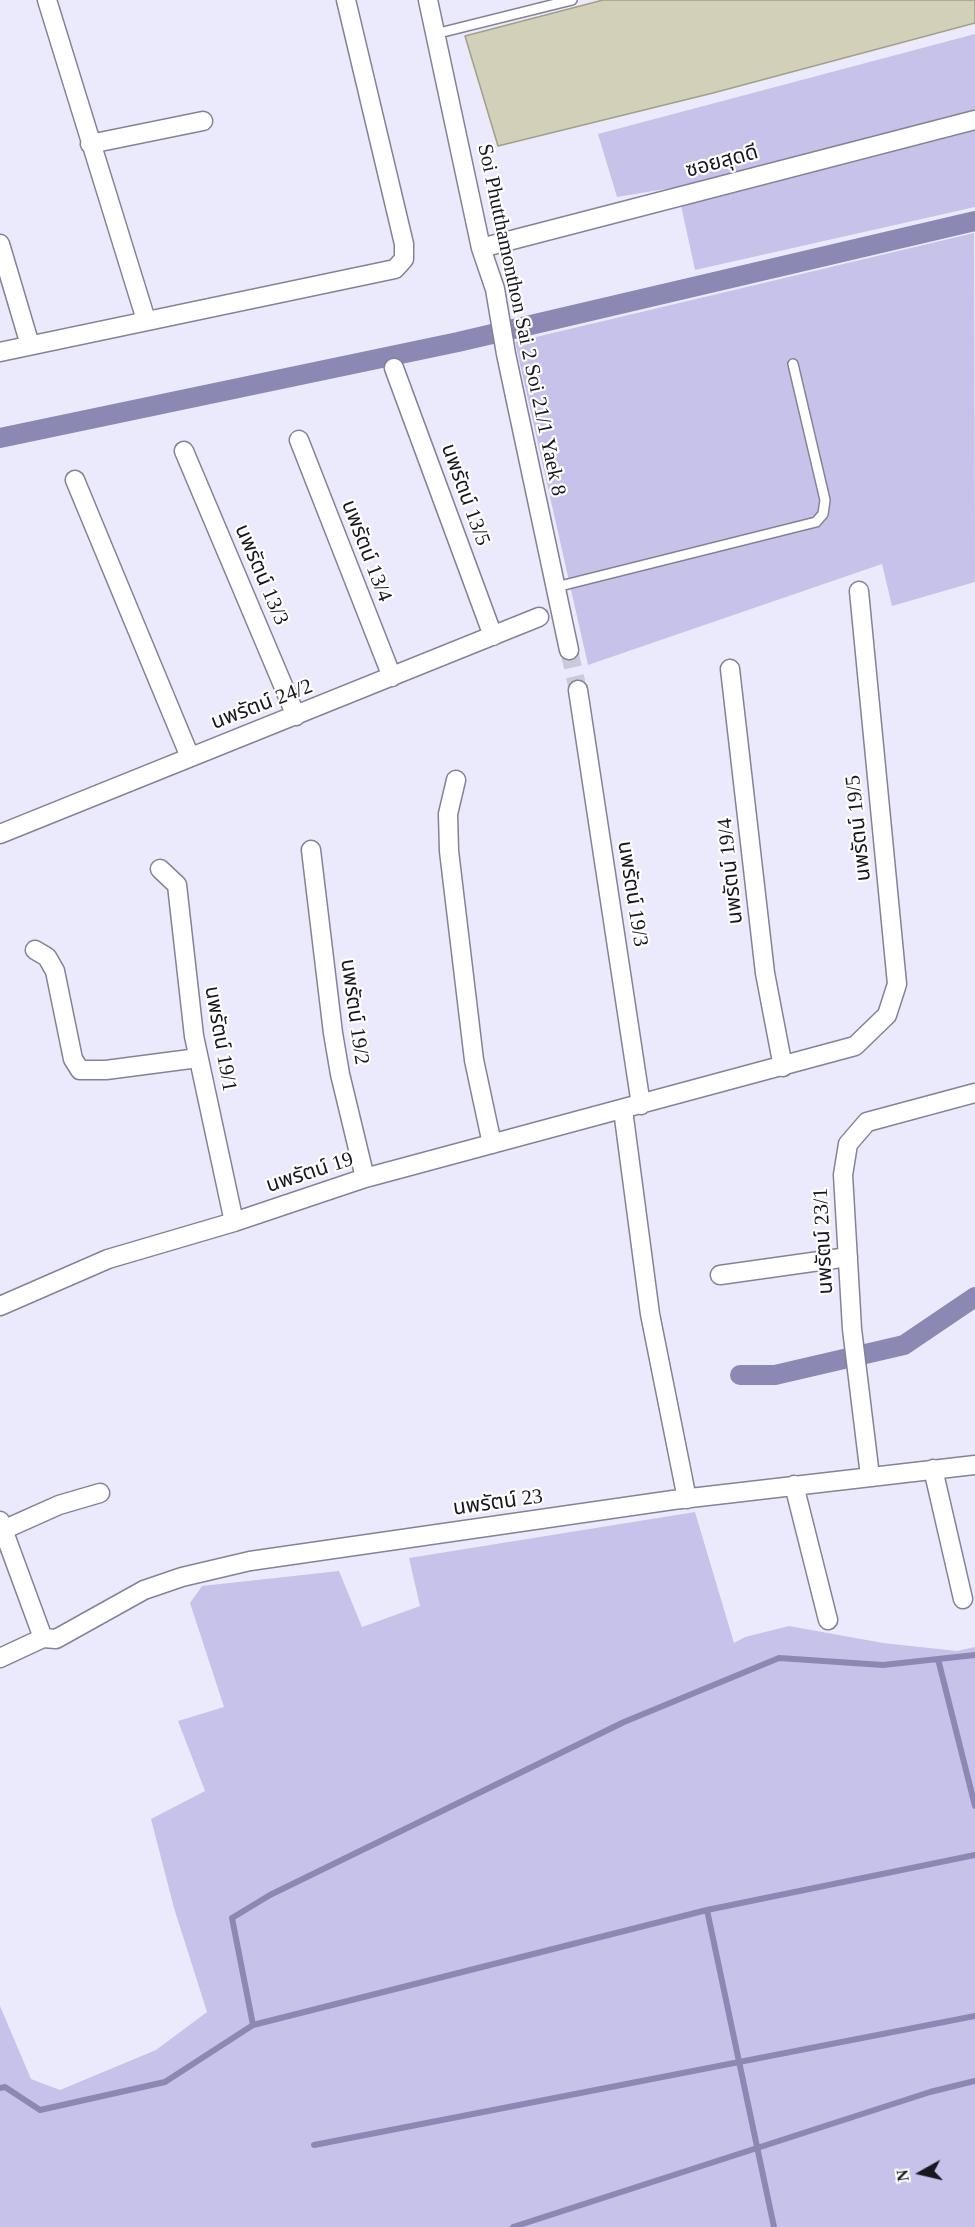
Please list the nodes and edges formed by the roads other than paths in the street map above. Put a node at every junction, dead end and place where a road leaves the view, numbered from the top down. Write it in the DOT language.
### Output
graph roads {
  1 [pos="47,0"];
  2 [pos="346,0"];
  3 [pos="428,0"];
  4 [pos="572,0"];
  5 [pos="435,34"];
  6 [pos="975,120"];
  7 [pos="203,121"];
  8 [pos="90,144"];
  9 [pos="0,244"];
  10 [pos="481,248"];
  11 [pos="146,320"];
  12 [pos="30,345"];
  13 [pos="0,352"];
  14 [pos="793,364"];
  15 [pos="394,368"];
  16 [pos="299,441"];
  17 [pos="184,451"];
  18 [pos="75,480"];
  19 [pos="556,587"];
  20 [pos="859,591"];
  21 [pos="539,617"];
  22 [pos="493,636"];
  23 [pos="569,650"];
  24 [pos="730,669"];
  25 [pos="392,677"];
  26 [pos="578,690"];
  27 [pos="296,716"];
  28 [pos="189,757"];
  29 [pos="456,780"];
  30 [pos="0,834"];
  31 [pos="311,850"];
  32 [pos="160,869"];
  33 [pos="35,950"];
  34 [pos="855,1046"];
  35 [pos="198,1058"];
  36 [pos="783,1067"];
  37 [pos="975,1093"];
  38 [pos="641,1105"];
  39 [pos="623,1110"];
  40 [pos="492,1144"];
  41 [pos="365,1178"];
  42 [pos="234,1222"];
  43 [pos="848,1257"];
  44 [pos="720,1275"];
  45 [pos="0,1306"];
  46 [pos="975,1465"];
  47 [pos="933,1469"];
  48 [pos="870,1476"];
  49 [pos="794,1485"];
  50 [pos="100,1493"];
  51 [pos="687,1499"];
  52 [pos="2,1526"];
  53 [pos="963,1599"];
  54 [pos="828,1620"];
  55 [pos="44,1638"];
  56 [pos="0,1658"];
  1 -- 8 [label="street"];
  2 -- 11 [label="street"];
  3 -- 5 [label="street, Soi Phutthamonthon Sai 2 Soi 21/1 Yaek 8"];
  4 -- 5 [label="lane"];
  5 -- 10 [label="street, Soi Phutthamonthon Sai 2 Soi 21/1 Yaek 8"];
  6 -- 10 [label="street, ซอยสุดดี"];
  7 -- 8 [label="street"];
  8 -- 11 [label="street"];
  9 -- 12 [label="street"];
  10 -- 19 [label="street, Soi Phutthamonthon Sai 2 Soi 21/1 Yaek 8"];
  11 -- 12 [label="street"];
  12 -- 13 [label="street"];
  14 -- 19 [label="lane"];
  15 -- 22 [label="street, นพรัตน์ 13/5"];
  16 -- 25 [label="street, นพรัตน์ 13/4"];
  17 -- 27 [label="street, นพรัตน์ 13/3"];
  18 -- 28 [label="street"];
  19 -- 23 [label="street, Soi Phutthamonthon Sai 2 Soi 21/1 Yaek 8"];
  20 -- 34 [label="street, นพรัตน์ 19/5"];
  21 -- 22 [label="street, นพรัตน์ 24/2"];
  22 -- 25 [label="street, นพรัตน์ 24/2"];
  24 -- 36 [label="street, นพรัตน์ 19/4"];
  25 -- 27 [label="street, นพรัตน์ 24/2"];
  26 -- 38 [label="street, นพรัตน์ 19/3"];
  27 -- 28 [label="street, นพรัตน์ 24/2"];
  28 -- 30 [label="street, นพรัตน์ 24/2"];
  29 -- 40 [label="street"];
  31 -- 41 [label="street, นพรัตน์ 19/2"];
  32 -- 35 [label="street, นพรัตน์ 19/1"];
  33 -- 35 [label="street"];
  34 -- 36 [label="street, นพรัตน์ 19"];
  35 -- 42 [label="street, นพรัตน์ 19/1"];
  36 -- 38 [label="street, นพรัตน์ 19"];
  37 -- 43 [label="street, นพรัตน์ 23/1"];
  38 -- 39 [label="street, นพรัตน์ 19"];
  39 -- 40 [label="street, นพรัตน์ 19"];
  39 -- 51 [label="street"];
  40 -- 41 [label="street, นพรัตน์ 19"];
  41 -- 42 [label="street, นพรัตน์ 19"];
  42 -- 45 [label="street, นพรัตน์ 19"];
  43 -- 44 [label="street"];
  43 -- 48 [label="street, นพรัตน์ 23/1"];
  46 -- 47 [label="street, นพรัตน์ 23"];
  47 -- 48 [label="street, นพรัตน์ 23"];
  47 -- 53 [label="street"];
  48 -- 49 [label="street, นพรัตน์ 23"];
  49 -- 51 [label="street, นพรัตน์ 23"];
  49 -- 54 [label="street"];
  50 -- 52 [label="street"];
  51 -- 55 [label="street, นพรัตน์ 23"];
  52 -- 55 [label="street"];
  55 -- 56 [label="street, นพรัตน์ 23"];
}
